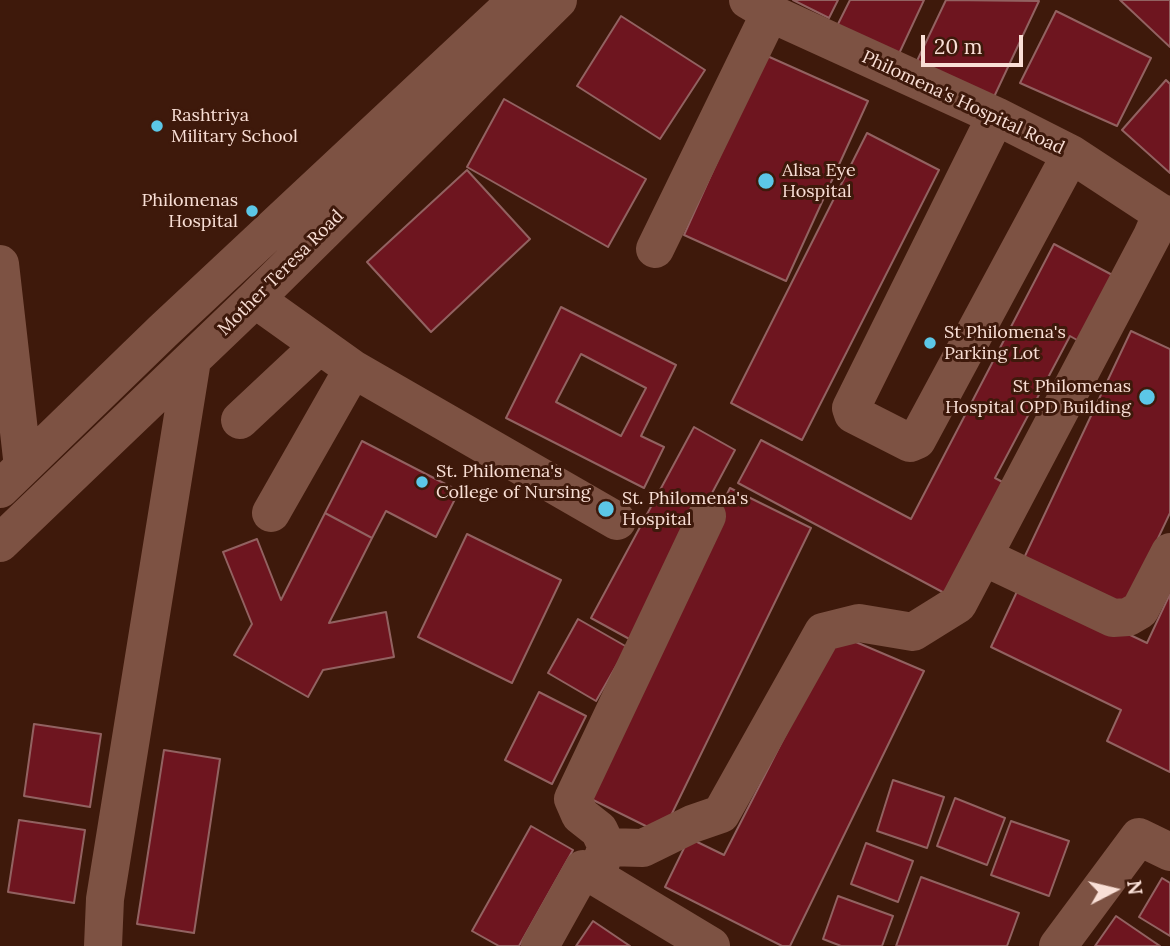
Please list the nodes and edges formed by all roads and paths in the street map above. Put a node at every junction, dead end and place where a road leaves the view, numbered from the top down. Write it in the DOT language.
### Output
graph roads {
  1 [pos="517,0"];
  2 [pos="558,0"];
  3 [pos="759,7"];
  4 [pos="996,116"];
  5 [pos="1071,153"];
  6 [pos="1166,216"];
  7 [pos="655,249"];
  8 [pos="0,264"];
  9 [pos="255,299"];
  10 [pos="319,346"];
  11 [pos="192,360"];
  12 [pos="353,369"];
  13 [pos="240,420"];
  14 [pos="11,478"];
  15 [pos="271,513"];
  16 [pos="707,516"];
  17 [pos="617,521"];
  18 [pos="0,543"];
  19 [pos="1170,552"];
  20 [pos="984,557"];
  21 [pos="1170,852"];
  22 [pos="601,862"];
  23 [pos="103,946"];
  24 [pos="540,946"];
  25 [pos="711,946"];
  26 [pos="1058,946"];
  1 -- 14 [label="street, Mother Teresa Road"];
  2 -- 9 [label="street, Mother Teresa Road"];
  3 -- 4 [label="street, Philomena's Hospital Road"];
  3 -- 7 [label="street"];
  4 -- 5 [label="street, Philomena's Hospital Road"];
  4 -- 5 [label="street"];
  5 -- 6 [label="street, Philomena's Hospital Road"];
  6 -- 20 [label="street"];
  8 -- 14 [label="street"];
  9 -- 10 [label="street"];
  9 -- 11 [label="street, Mother Teresa Road"];
  10 -- 12 [label="street"];
  10 -- 13 [label="street"];
  11 -- 18 [label="street, Mother Teresa Road"];
  11 -- 23 [label="street"];
  12 -- 15 [label="street"];
  12 -- 17 [label="street"];
  16 -- 22 [label="street"];
  19 -- 20 [label="street"];
  20 -- 22 [label="street"];
  21 -- 26 [label="street"];
  22 -- 24 [label="street"];
  22 -- 25 [label="street"];
}
